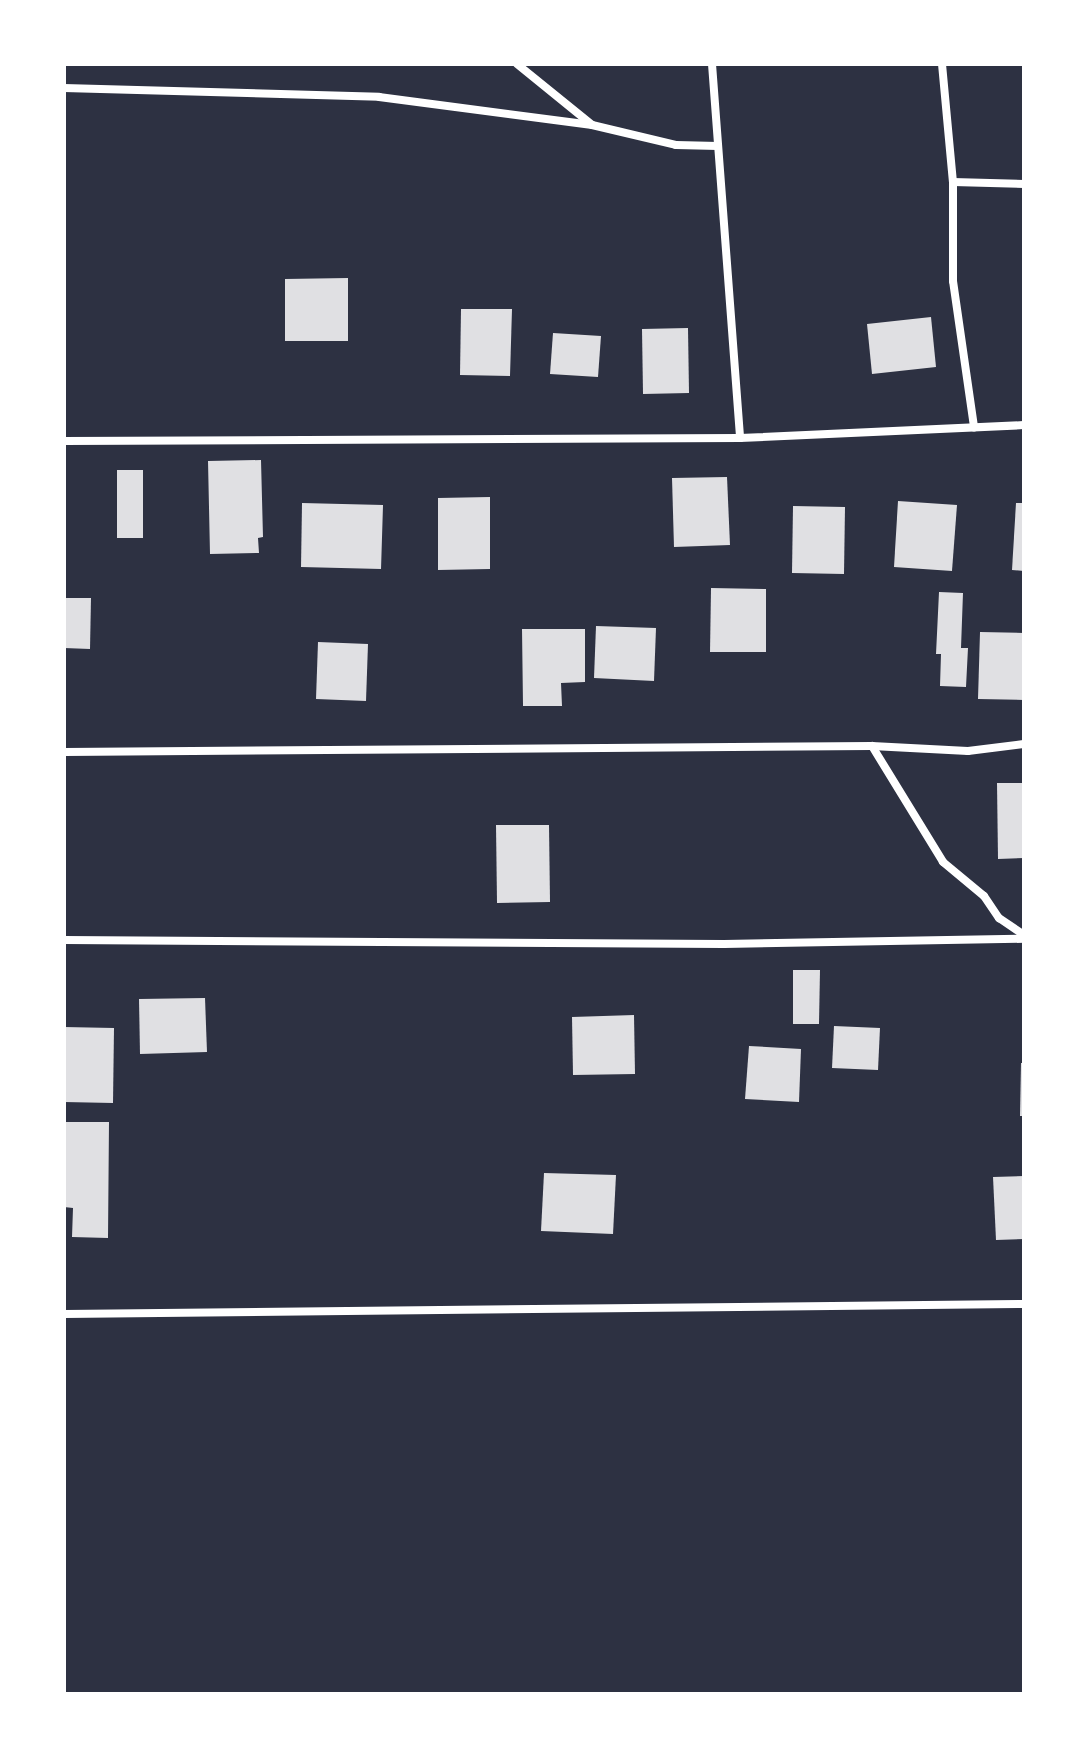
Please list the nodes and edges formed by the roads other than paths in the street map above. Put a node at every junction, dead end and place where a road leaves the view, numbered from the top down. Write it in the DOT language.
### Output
graph roads {
  1 [pos="517,64"];
  2 [pos="712,64"];
  3 [pos="942,64"];
  4 [pos="64,88"];
  5 [pos="592,125"];
  6 [pos="718,146"];
  7 [pos="953,182"];
  8 [pos="1024,184"];
  9 [pos="1024,425"];
  10 [pos="974,427"];
  11 [pos="740,438"];
  12 [pos="64,441"];
  13 [pos="1024,744"];
  14 [pos="872,746"];
  15 [pos="64,752"];
  16 [pos="1024,937"];
  17 [pos="64,940"];
  18 [pos="1024,1304"];
  19 [pos="64,1314"];
  1 -- 5 [label="street"];
  2 -- 6 [label="street"];
  3 -- 7 [label="street"];
  4 -- 5 [label="street"];
  5 -- 6 [label="street"];
  6 -- 11 [label="street"];
  7 -- 8 [label="street"];
  7 -- 10 [label="street"];
  9 -- 10 [label="street"];
  10 -- 11 [label="street"];
  11 -- 12 [label="street"];
  13 -- 14 [label="street"];
  14 -- 15 [label="street"];
  14 -- 16 [label="street"];
  16 -- 17 [label="street"];
  18 -- 19 [label="street"];
}
